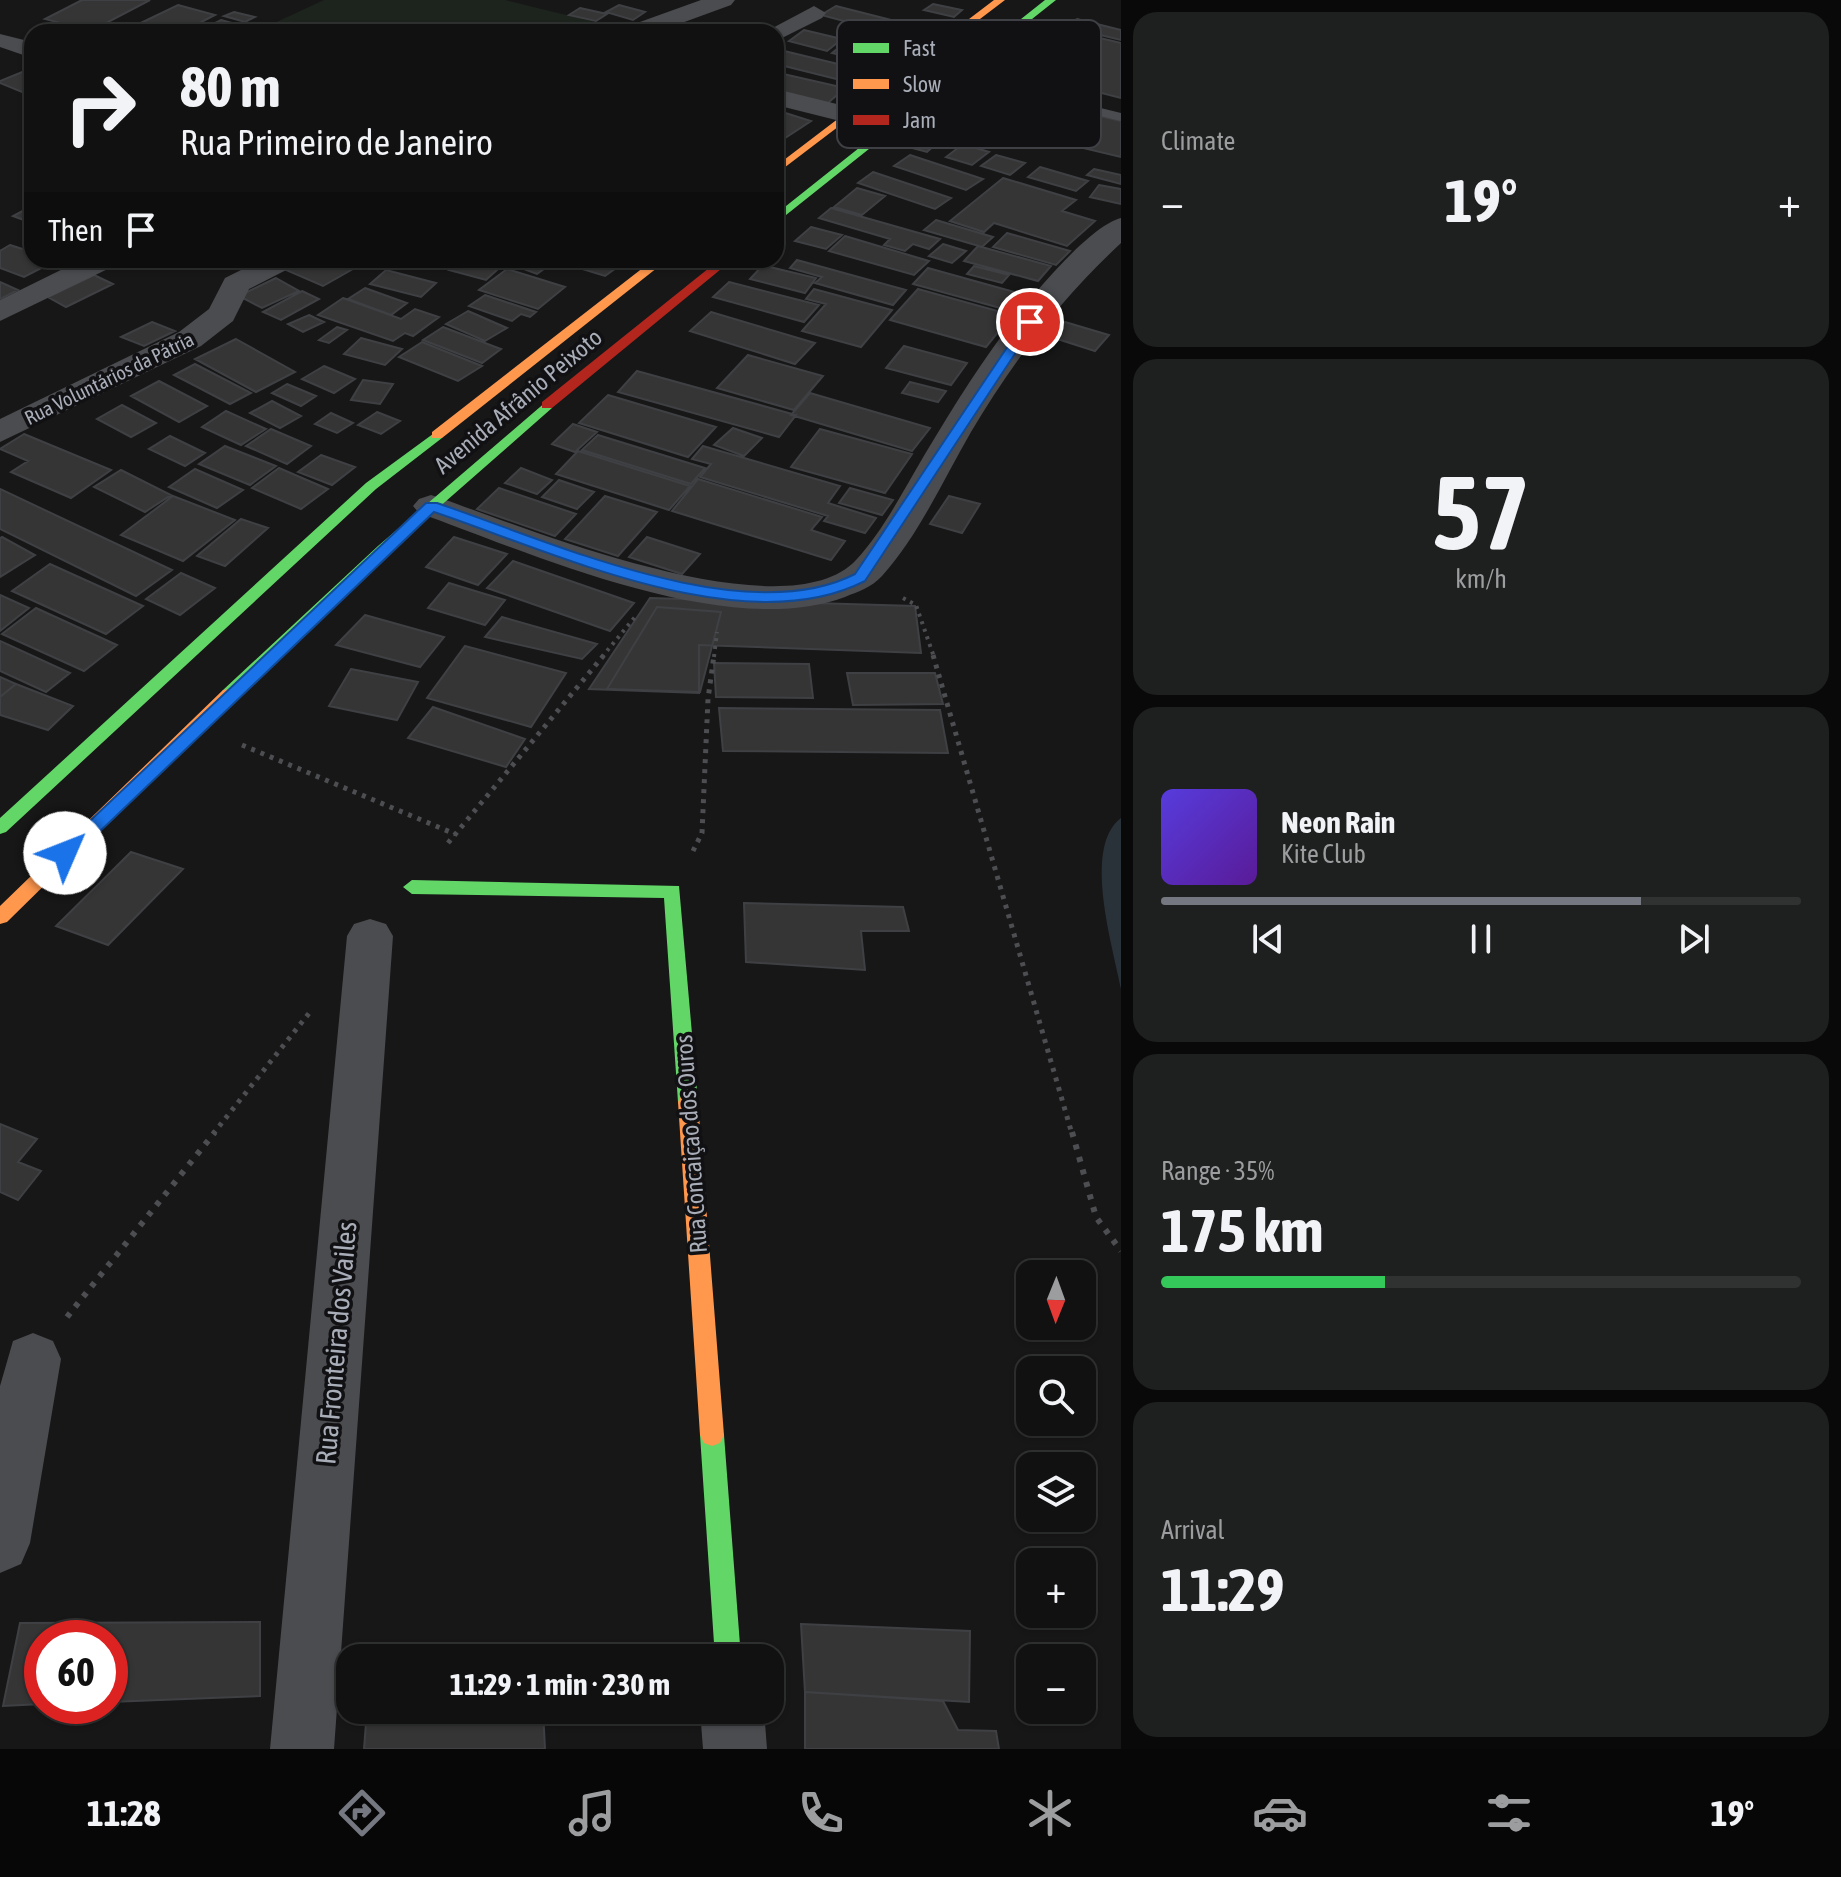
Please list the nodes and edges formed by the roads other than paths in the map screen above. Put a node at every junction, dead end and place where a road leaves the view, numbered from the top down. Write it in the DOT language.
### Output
graph roads {
  1 [pos="723,0"];
  2 [pos="1000,0"];
  3 [pos="1051,0"];
  4 [pos="814,13"];
  5 [pos="974,20"];
  6 [pos="1026,20"];
  7 [pos="656,24"];
  8 [pos="784,30"];
  9 [pos="4,40"];
  10 [pos="24,48"];
  11 [pos="784,99"];
  12 [pos="837,112"];
  13 [pos="1101,112"];
  14 [pos="1121,117"];
  15 [pos="837,124"];
  16 [pos="866,148"];
  17 [pos="784,165"];
  18 [pos="784,214"];
  19 [pos="1121,227"];
  20 [pos="88,268"];
  21 [pos="268,268"];
  22 [pos="651,268"];
  23 [pos="716,268"];
  24 [pos="0,312"];
  25 [pos="0,432"];
  26 [pos="431,506"];
  27 [pos="0,828"];
  28 [pos="412,887"];
  29 [pos="0,917"];
  30 [pos="370,936"];
  31 [pos="33,1359"];
  32 [pos="0,1543"];
  33 [pos="727,1644"];
  34 [pos="733,1724"];
  35 [pos="302,1749"];
  36 [pos="735,1749"];
  1 -- 7 [label="street"];
  2 -- 5 [label="main road"];
  3 -- 6 [label="main road"];
  4 -- 8 [label="street"];
  9 -- 10 [label="street"];
  11 -- 12 [label="street"];
  13 -- 14 [label="lane"];
  15 -- 17 [label="main road"];
  16 -- 18 [label="main road"];
  19 -- 26 [label="street"];
  20 -- 24 [label="street"];
  21 -- 25 [label="street, Rua Voluntários da Pátria"];
  22 -- 27 [label="main road, Avenida Afrânio Peixoto"];
  23 -- 26 [label="main road, Avenida Afrânio Peixoto"];
  26 -- 29 [label="main road, Avenida Afrânio Peixoto"];
  28 -- 33 [label="main road, Rua Concaiçao dos Ouros"];
  30 -- 35 [label="street, Rua Fronteira dos Vailes"];
  31 -- 32 [label="street"];
  34 -- 36 [label="street"];
}
